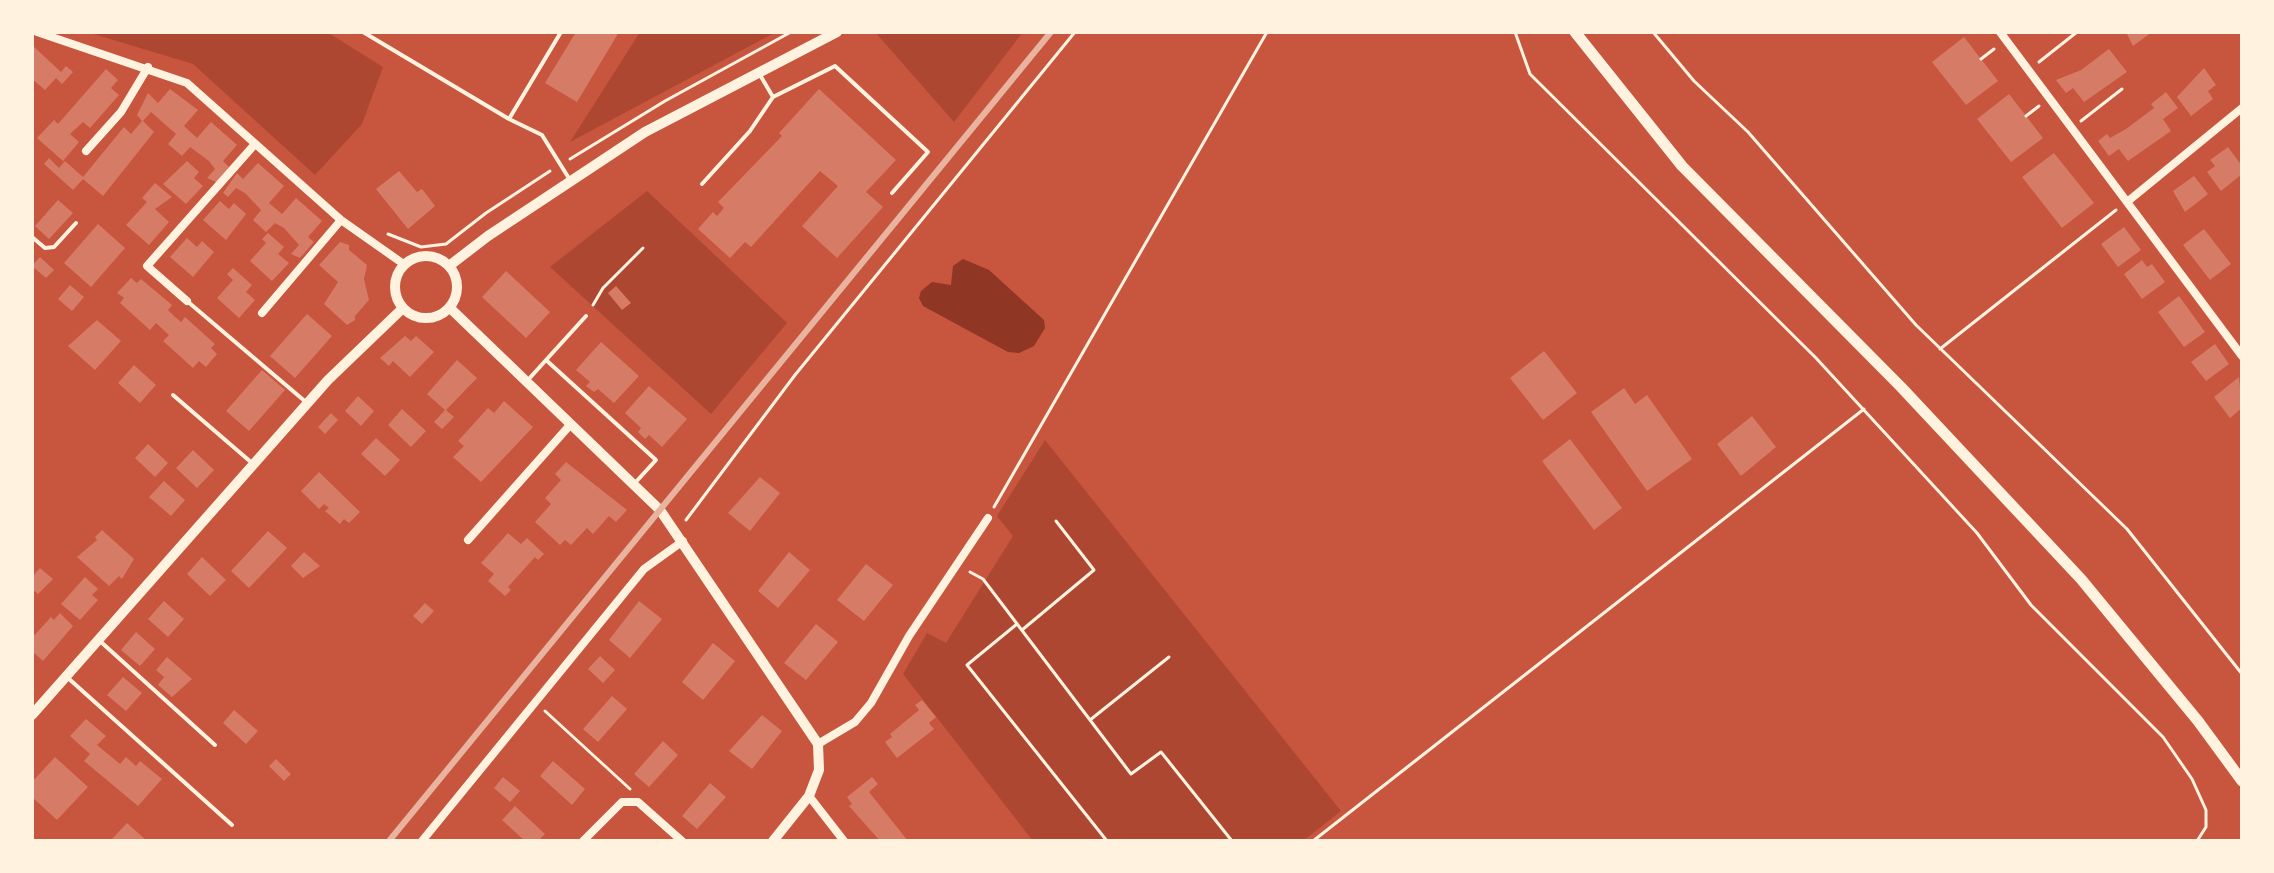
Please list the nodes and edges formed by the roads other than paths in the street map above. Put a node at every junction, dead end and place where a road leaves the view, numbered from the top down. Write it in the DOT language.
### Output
graph roads {
  1 [pos="37,32"];
  2 [pos="363,32"];
  3 [pos="561,32"];
  4 [pos="837,32"];
  5 [pos="1575,32"];
  6 [pos="2003,36"];
  7 [pos="148,67"];
  8 [pos="759,73"];
  9 [pos="773,97"];
  10 [pos="2242,108"];
  11 [pos="509,119"];
  12 [pos="255,144"];
  13 [pos="86,151"];
  14 [pos="570,180"];
  15 [pos="702,184"];
  16 [pos="892,193"];
  17 [pos="2127,202"];
  18 [pos="341,220"];
  19 [pos="76,223"];
  20 [pos="32,237"];
  21 [pos="405,265"];
  22 [pos="449,266"];
  23 [pos="187,301"];
  24 [pos="403,308"];
  25 [pos="450,308"];
  26 [pos="262,313"];
  27 [pos="586,316"];
  28 [pos="2239,345"];
  29 [pos="2242,356"];
  30 [pos="546,360"];
  31 [pos="525,382"];
  32 [pos="173,395"];
  33 [pos="307,403"];
  34 [pos="570,425"];
  35 [pos="254,464"];
  36 [pos="633,484"];
  37 [pos="988,518"];
  38 [pos="680,536"];
  39 [pos="468,540"];
  40 [pos="99,640"];
  41 [pos="67,677"];
  42 [pos="32,715"];
  43 [pos="818,744"];
  44 [pos="215,745"];
  45 [pos="2242,781"];
  46 [pos="809,796"];
  47 [pos="232,825"];
  48 [pos="422,841"];
  49 [pos="583,841"];
  50 [pos="682,841"];
  51 [pos="773,841"];
  52 [pos="844,841"];
  1 -- 7 [label="street"];
  2 -- 11 [label="lane"];
  3 -- 11 [label="lane"];
  4 -- 8 [label="street"];
  5 -- 45 [label="main road"];
  6 -- 17 [label="street"];
  7 -- 12 [label="street"];
  7 -- 13 [label="street"];
  8 -- 9 [label="lane"];
  8 -- 14 [label="street"];
  9 -- 15 [label="lane"];
  9 -- 16 [label="lane"];
  10 -- 17 [label="street"];
  11 -- 14 [label="lane"];
  12 -- 18 [label="street"];
  12 -- 23 [label="street"];
  14 -- 22 [label="street"];
  17 -- 28 [label="street"];
  18 -- 21 [label="street"];
  18 -- 26 [label="street"];
  19 -- 20 [label="lane"];
  21 -- 22 [label="street"];
  21 -- 24 [label="street"];
  22 -- 25 [label="street"];
  23 -- 33 [label="lane"];
  24 -- 25 [label="street"];
  24 -- 33 [label="street"];
  25 -- 31 [label="street"];
  27 -- 30 [label="lane"];
  28 -- 29 [label="street"];
  30 -- 31 [label="lane"];
  30 -- 36 [label="lane"];
  31 -- 34 [label="street"];
  32 -- 35 [label="lane"];
  33 -- 35 [label="street"];
  34 -- 36 [label="street"];
  34 -- 39 [label="street"];
  35 -- 40 [label="street"];
  36 -- 38 [label="street"];
  37 -- 43 [label="street"];
  38 -- 43 [label="street"];
  38 -- 48 [label="street"];
  40 -- 41 [label="street"];
  40 -- 44 [label="lane"];
  41 -- 42 [label="street"];
  41 -- 47 [label="lane"];
  43 -- 46 [label="street"];
  46 -- 51 [label="street"];
  46 -- 52 [label="street"];
  49 -- 50 [label="street"];
}
